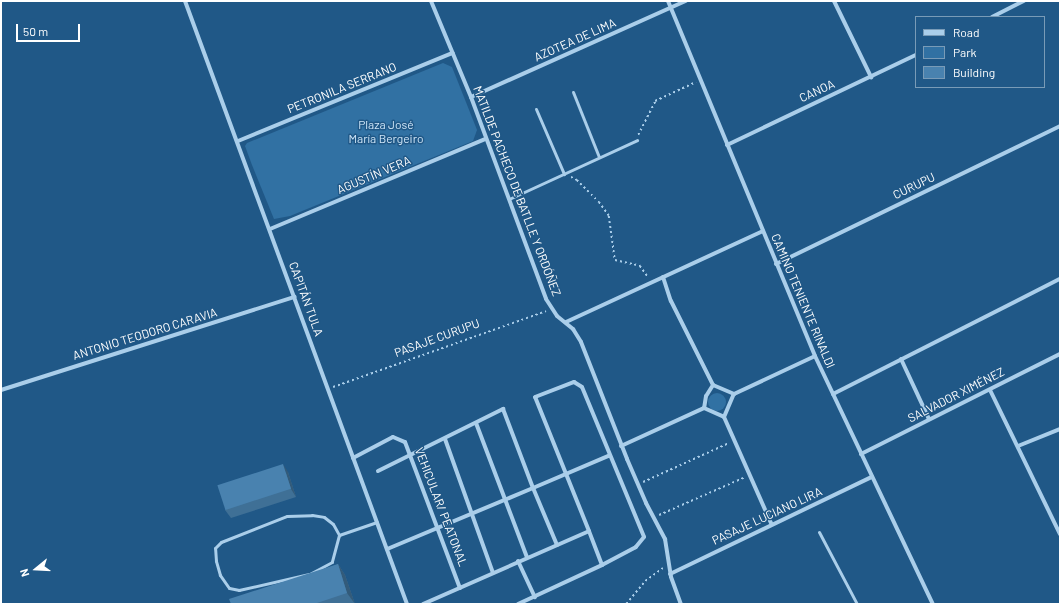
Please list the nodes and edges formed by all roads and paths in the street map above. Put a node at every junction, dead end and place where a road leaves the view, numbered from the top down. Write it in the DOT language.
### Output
graph roads {
  1 [pos="185,1"];
  2 [pos="431,1"];
  3 [pos="668,1"];
  4 [pos="686,1"];
  5 [pos="834,1"];
  6 [pos="1024,1"];
  7 [pos="671,9"];
  8 [pos="994,16"];
  9 [pos="453,53"];
  10 [pos="915,55"];
  11 [pos="871,77"];
  12 [pos="699,80"];
  13 [pos="573,92"];
  14 [pos="471,97"];
  15 [pos="536,109"];
  16 [pos="1060,126"];
  17 [pos="486,139"];
  18 [pos="636,140"];
  19 [pos="238,141"];
  20 [pos="727,145"];
  21 [pos="599,157"];
  22 [pos="564,174"];
  23 [pos="509,199"];
  24 [pos="270,229"];
  25 [pos="763,232"];
  26 [pos="776,264"];
  27 [pos="663,276"];
  28 [pos="1060,279"];
  29 [pos="651,282"];
  30 [pos="295,297"];
  31 [pos="552,309"];
  32 [pos="566,322"];
  33 [pos="1060,354"];
  34 [pos="815,356"];
  35 [pos="901,359"];
  36 [pos="713,385"];
  37 [pos="330,389"];
  38 [pos="1,390"];
  39 [pos="990,390"];
  40 [pos="734,394"];
  41 [pos="833,394"];
  42 [pos="704,408"];
  43 [pos="724,417"];
  44 [pos="929,419"];
  45 [pos="476,423"];
  46 [pos="1060,429"];
  47 [pos="445,439"];
  48 [pos="733,441"];
  49 [pos="622,446"];
  50 [pos="1018,446"];
  51 [pos="861,454"];
  52 [pos="410,455"];
  53 [pos="608,456"];
  54 [pos="353,458"];
  55 [pos="378,471"];
  56 [pos="566,472"];
  57 [pos="749,475"];
  58 [pos="872,477"];
  59 [pos="638,485"];
  60 [pos="533,488"];
  61 [pos="506,501"];
  62 [pos="472,515"];
  63 [pos="654,518"];
  64 [pos="377,522"];
  65 [pos="771,523"];
  66 [pos="439,528"];
  67 [pos="589,531"];
  68 [pos="819,532"];
  69 [pos="1060,534"];
  70 [pos="339,535"];
  71 [pos="557,545"];
  72 [pos="387,548"];
  73 [pos="527,557"];
  74 [pos="518,561"];
  75 [pos="602,565"];
  76 [pos="493,573"];
  77 [pos="670,574"];
  78 [pos="460,588"];
  79 [pos="535,597"];
  80 [pos="407,604"];
  81 [pos="423,604"];
  82 [pos="518,604"];
  83 [pos="626,604"];
  84 [pos="681,604"];
  85 [pos="857,604"];
  86 [pos="933,604"];
  1 -- 19 [label="street, CAPITÁN TULA"];
  2 -- 9 [label="street, MATILDE PACHECO DE BATLLE Y ORDÓÑEZ"];
  3 -- 7 [label="street, CAMINO TENIENTE RINALDI"];
  4 -- 7 [label="street, AZOTEA DE LIMA"];
  5 -- 11 [label="street"];
  6 -- 8 [label="street"];
  7 -- 12 [label="street, CAMINO TENIENTE RINALDI"];
  7 -- 14 [label="street, AZOTEA DE LIMA"];
  9 -- 14 [label="street, MATILDE PACHECO DE BATLLE Y ORDÓÑEZ"];
  9 -- 19 [label="street, PETRONILA SERRANO"];
  10 -- 11 [label="street, CANOA"];
  11 -- 20 [label="street, CANOA"];
  12 -- 18 [label="path"];
  12 -- 20 [label="street, CAMINO TENIENTE RINALDI"];
  13 -- 21 [label="lane"];
  14 -- 17 [label="street, MATILDE PACHECO DE BATLLE Y ORDÓÑEZ"];
  15 -- 22 [label="lane"];
  16 -- 26 [label="street, CURUPU"];
  17 -- 23 [label="street, MATILDE PACHECO DE BATLLE Y ORDÓÑEZ"];
  17 -- 24 [label="street, AGUSTÍN VERA"];
  18 -- 21 [label="lane"];
  19 -- 24 [label="street, CAPITÁN TULA"];
  20 -- 25 [label="street, CAMINO TENIENTE RINALDI"];
  21 -- 22 [label="lane"];
  22 -- 23 [label="lane"];
  22 -- 29 [label="path"];
  23 -- 31 [label="street, MATILDE PACHECO DE BATLLE Y ORDÓÑEZ"];
  24 -- 30 [label="street, CAPITÁN TULA"];
  25 -- 26 [label="street, CAMINO TENIENTE RINALDI"];
  25 -- 27 [label="street"];
  26 -- 34 [label="street, CAMINO TENIENTE RINALDI"];
  27 -- 29 [label="street"];
  27 -- 36 [label="street"];
  28 -- 35 [label="street"];
  29 -- 32 [label="street"];
  30 -- 37 [label="street, CAPITÁN TULA"];
  30 -- 38 [label="street, ANTONIO TEODORO CARAVIA"];
  31 -- 32 [label="street, MATILDE PACHECO DE BATLLE Y ORDÓÑEZ"];
  31 -- 37 [label="path, PASAJE CURUPU"];
  32 -- 49 [label="street, MATILDE PACHECO DE BATLLE Y ORDÓÑEZ"];
  33 -- 39 [label="street, SALVADOR XIMÉNEZ"];
  34 -- 40 [label="street"];
  34 -- 41 [label="street, CAMINO TENIENTE RINALDI"];
  35 -- 41 [label="street"];
  35 -- 44 [label="street"];
  36 -- 40 [label="street"];
  36 -- 42 [label="street"];
  37 -- 54 [label="street, CAPITÁN TULA"];
  39 -- 44 [label="street, SALVADOR XIMÉNEZ"];
  39 -- 50 [label="street"];
  40 -- 43 [label="street"];
  41 -- 51 [label="street, CAMINO TENIENTE RINALDI"];
  42 -- 43 [label="street"];
  42 -- 49 [label="street"];
  43 -- 48 [label="street"];
  44 -- 51 [label="street, SALVADOR XIMÉNEZ"];
  45 -- 47 [label="street"];
  45 -- 60 [label="street"];
  45 -- 61 [label="street"];
  46 -- 50 [label="street"];
  47 -- 52 [label="street"];
  47 -- 62 [label="street"];
  48 -- 57 [label="street"];
  48 -- 59 [label="path"];
  49 -- 59 [label="street, MATILDE PACHECO DE BATLLE Y ORDÓÑEZ"];
  50 -- 69 [label="street"];
  51 -- 58 [label="street, CAMINO TENIENTE RINALDI"];
  52 -- 54 [label="street, VEHICULAR/ PEATONAL"];
  52 -- 55 [label="street"];
  52 -- 66 [label="street, VEHICULAR/ PEATONAL"];
  53 -- 56 [label="street"];
  53 -- 56 [label="street"];
  53 -- 75 [label="street"];
  54 -- 64 [label="street, CAPITÁN TULA"];
  56 -- 60 [label="street"];
  56 -- 67 [label="street"];
  57 -- 63 [label="path"];
  57 -- 65 [label="street"];
  58 -- 65 [label="street, PASAJE LUCIANO LIRA"];
  58 -- 86 [label="street, CAMINO TENIENTE RINALDI"];
  59 -- 63 [label="street, MATILDE PACHECO DE BATLLE Y ORDÓÑEZ"];
  60 -- 61 [label="street"];
  60 -- 71 [label="street"];
  61 -- 62 [label="street"];
  61 -- 73 [label="street"];
  62 -- 66 [label="street"];
  62 -- 76 [label="street"];
  63 -- 77 [label="street, MATILDE PACHECO DE BATLLE Y ORDÓÑEZ"];
  64 -- 70 [label="lane"];
  64 -- 72 [label="street, CAPITÁN TULA"];
  65 -- 77 [label="street, PASAJE LUCIANO LIRA"];
  66 -- 72 [label="street"];
  66 -- 78 [label="street, VEHICULAR/ PEATONAL"];
  67 -- 71 [label="street"];
  67 -- 75 [label="street"];
  68 -- 85 [label="lane"];
  70 -- 70 [label="lane"];
  71 -- 73 [label="street"];
  72 -- 80 [label="street, CAPITÁN TULA"];
  73 -- 74 [label="street"];
  74 -- 76 [label="street"];
  74 -- 79 [label="street"];
  75 -- 79 [label="street"];
  76 -- 78 [label="street"];
  77 -- 83 [label="path"];
  77 -- 84 [label="street, MATILDE PACHECO DE BATLLE Y ORDÓÑEZ"];
  78 -- 81 [label="street"];
  79 -- 82 [label="street"];
}
